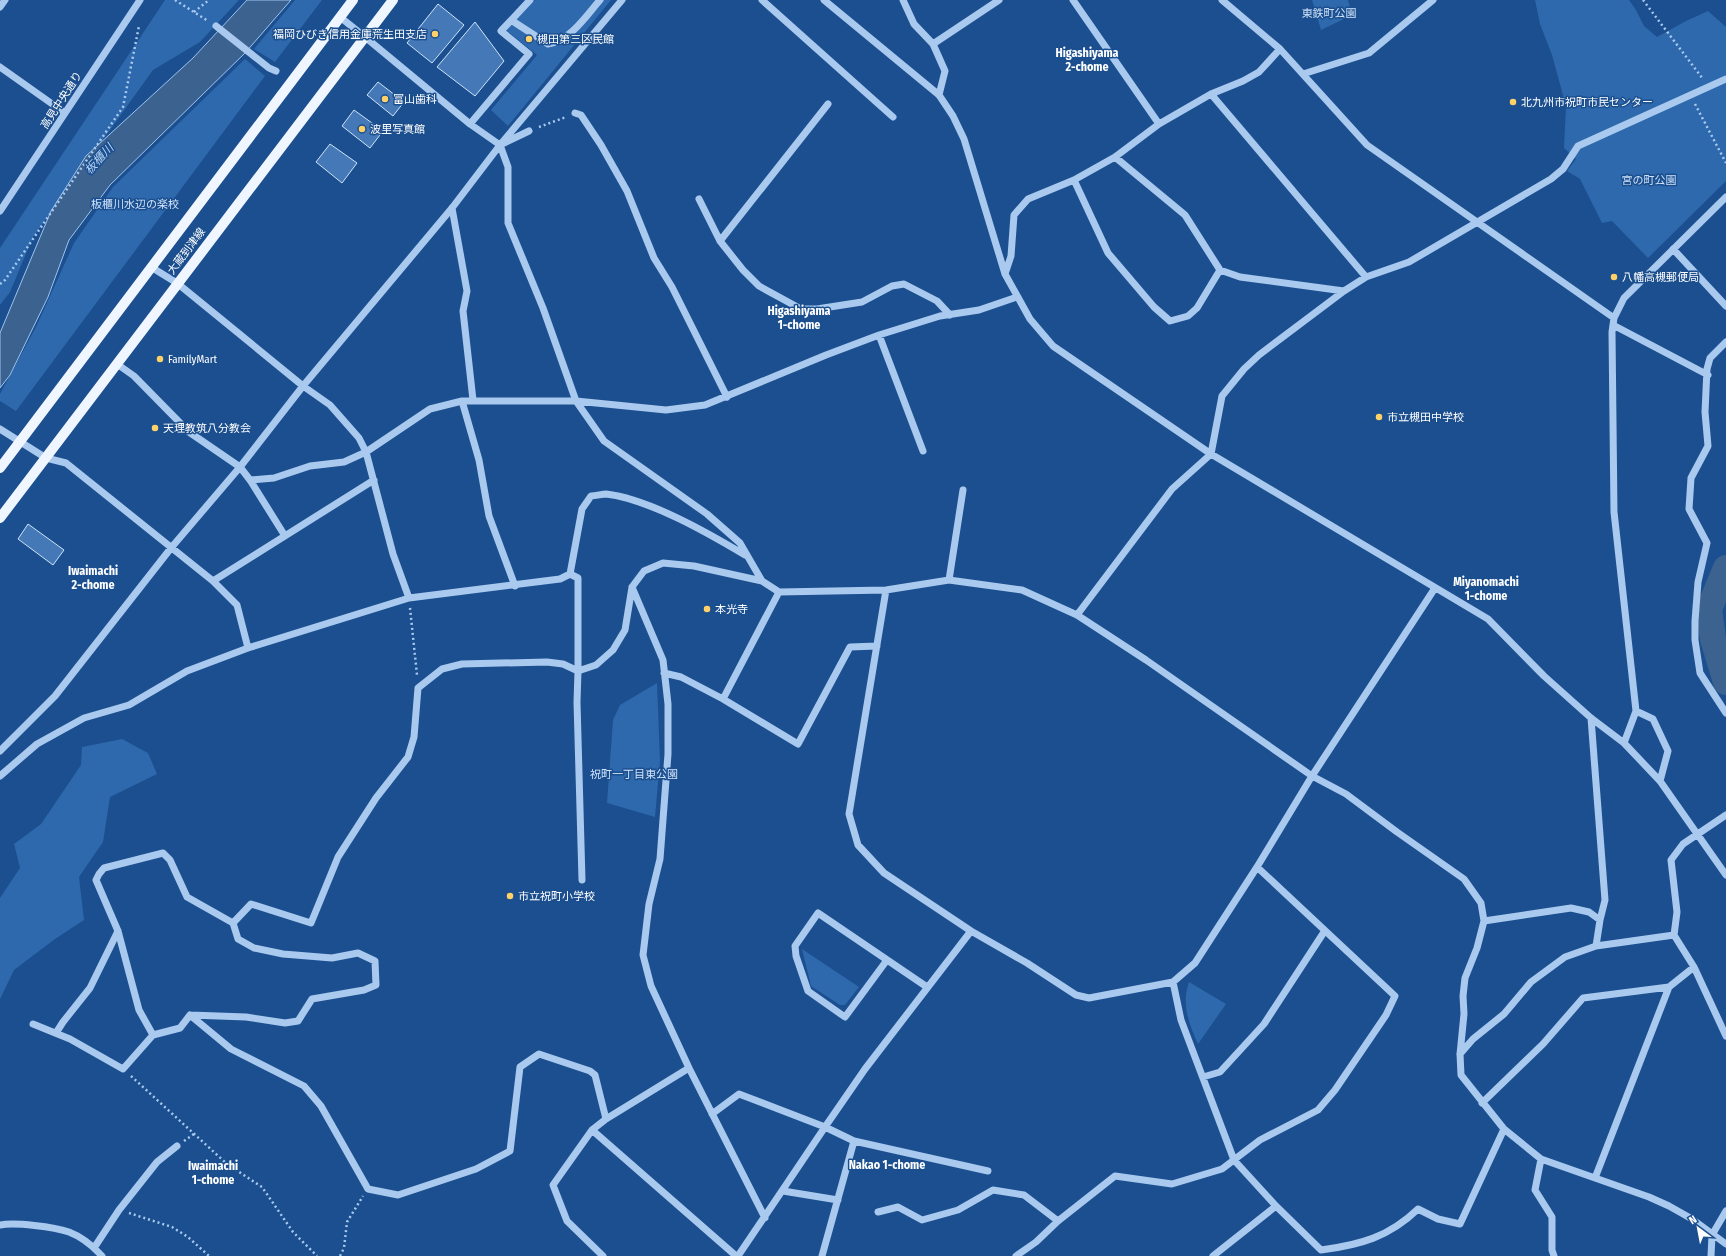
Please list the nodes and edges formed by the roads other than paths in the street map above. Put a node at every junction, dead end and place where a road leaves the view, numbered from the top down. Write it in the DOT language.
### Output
graph roads {
  1 [pos="5,0"];
  2 [pos="140,0"];
  3 [pos="353,0"];
  4 [pos="393,0"];
  5 [pos="530,0"];
  6 [pos="600,0"];
  7 [pos="622,0"];
  8 [pos="762,0"];
  9 [pos="824,0"];
  10 [pos="903,0"];
  11 [pos="999,0"];
  12 [pos="1073,0"];
  13 [pos="1222,0"];
  14 [pos="1433,0"];
  15 [pos="0,7"];
  16 [pos="340,18"];
  17 [pos="514,22"];
  18 [pos="216,26"];
  19 [pos="366,37"];
  20 [pos="933,44"];
  21 [pos="1280,49"];
  22 [pos="0,67"];
  23 [pos="273,70"];
  24 [pos="1303,74"];
  25 [pos="1726,79"];
  26 [pos="1211,94"];
  27 [pos="939,95"];
  28 [pos="828,104"];
  29 [pos="66,113"];
  30 [pos="575,113"];
  31 [pos="893,117"];
  32 [pos="470,124"];
  33 [pos="1159,124"];
  34 [pos="529,131"];
  35 [pos="500,145"];
  36 [pos="1115,157"];
  37 [pos="1074,180"];
  38 [pos="1726,197"];
  39 [pos="699,199"];
  40 [pos="452,208"];
  41 [pos="0,211"];
  42 [pos="1479,222"];
  43 [pos="720,241"];
  44 [pos="1673,249"];
  45 [pos="151,267"];
  46 [pos="1220,270"];
  47 [pos="1006,274"];
  48 [pos="1366,278"];
  49 [pos="177,284"];
  50 [pos="1344,291"];
  51 [pos="1017,297"];
  52 [pos="1726,306"];
  53 [pos="950,315"];
  54 [pos="1613,322"];
  55 [pos="879,335"];
  56 [pos="1726,342"];
  57 [pos="117,364"];
  58 [pos="1708,375"];
  59 [pos="303,386"];
  60 [pos="727,397"];
  61 [pos="472,400"];
  62 [pos="462,401"];
  63 [pos="576,401"];
  64 [pos="0,429"];
  65 [pos="20,442"];
  66 [pos="923,451"];
  67 [pos="366,452"];
  68 [pos="1210,454"];
  69 [pos="46,458"];
  70 [pos="240,467"];
  71 [pos="0,468"];
  72 [pos="250,480"];
  73 [pos="374,480"];
  74 [pos="963,490"];
  75 [pos="0,518"];
  76 [pos="285,536"];
  77 [pos="171,548"];
  78 [pos="747,556"];
  79 [pos="570,574"];
  80 [pos="949,580"];
  81 [pos="213,581"];
  82 [pos="762,581"];
  83 [pos="515,586"];
  84 [pos="632,587"];
  85 [pos="1435,588"];
  86 [pos="886,590"];
  87 [pos="779,592"];
  88 [pos="409,598"];
  89 [pos="1077,616"];
  90 [pos="877,646"];
  91 [pos="248,648"];
  92 [pos="578,671"];
  93 [pos="664,673"];
  94 [pos="723,699"];
  95 [pos="1636,711"];
  96 [pos="1726,713"];
  97 [pos="1591,718"];
  98 [pos="1624,743"];
  99 [pos="0,751"];
  100 [pos="0,776"];
  101 [pos="1312,776"];
  102 [pos="1660,781"];
  103 [pos="1726,815"];
  104 [pos="1697,834"];
  105 [pos="1256,867"];
  106 [pos="1726,875"];
  107 [pos="582,880"];
  108 [pos="1600,920"];
  109 [pos="1484,921"];
  110 [pos="234,923"];
  111 [pos="970,931"];
  112 [pos="118,932"];
  113 [pos="1324,932"];
  114 [pos="1674,935"];
  115 [pos="1596,946"];
  116 [pos="887,960"];
  117 [pos="1694,967"];
  118 [pos="1173,982"];
  119 [pos="927,987"];
  120 [pos="1669,987"];
  121 [pos="190,1015"];
  122 [pos="33,1024"];
  123 [pos="56,1033"];
  124 [pos="153,1035"];
  125 [pos="1726,1036"];
  126 [pos="1460,1054"];
  127 [pos="689,1068"];
  128 [pos="1203,1077"];
  129 [pos="1482,1103"];
  130 [pos="712,1114"];
  131 [pos="606,1119"];
  132 [pos="825,1128"];
  133 [pos="1504,1129"];
  134 [pos="592,1130"];
  135 [pos="854,1141"];
  136 [pos="177,1146"];
  137 [pos="1234,1160"];
  138 [pos="1541,1160"];
  139 [pos="988,1171"];
  140 [pos="1595,1178"];
  141 [pos="783,1191"];
  142 [pos="838,1200"];
  143 [pos="1276,1206"];
  144 [pos="1726,1211"];
  145 [pos="878,1212"];
  146 [pos="765,1218"];
  147 [pos="1058,1221"];
  148 [pos="0,1225"];
  149 [pos="1712,1235"];
  150 [pos="1726,1244"];
  151 [pos="94,1248"];
  152 [pos="1320,1253"];
  153 [pos="102,1256"];
  154 [pos="603,1256"];
  155 [pos="737,1256"];
  156 [pos="822,1256"];
  157 [pos="1016,1256"];
  158 [pos="1213,1256"];
  159 [pos="1554,1256"];
  160 [pos="1711,1256"];
  1 -- 15 [label="street"];
  2 -- 29 [label="street, 高見中央通り"];
  3 -- 16 [label="main road, 大蔵到津線"];
  4 -- 19 [label="main road, 大蔵到津線"];
  5 -- 32 [label="street"];
  6 -- 17 [label="street"];
  7 -- 35 [label="street"];
  8 -- 31 [label="street"];
  9 -- 27 [label="street"];
  10 -- 20 [label="street"];
  11 -- 20 [label="street"];
  12 -- 33 [label="street"];
  13 -- 21 [label="street"];
  14 -- 24 [label="street"];
  16 -- 19 [label="street"];
  16 -- 45 [label="main road, 大蔵到津線"];
  18 -- 23 [label="street"];
  19 -- 32 [label="street"];
  19 -- 49 [label="main road, 大蔵到津線"];
  20 -- 27 [label="street"];
  21 -- 24 [label="street"];
  21 -- 26 [label="street"];
  22 -- 29 [label="street"];
  24 -- 42 [label="street"];
  25 -- 42 [label="street"];
  26 -- 33 [label="street"];
  26 -- 48 [label="street"];
  27 -- 47 [label="street"];
  28 -- 43 [label="street"];
  29 -- 41 [label="street, 高見中央通り"];
  30 -- 60 [label="street"];
  32 -- 35 [label="street"];
  33 -- 36 [label="street"];
  34 -- 35 [label="street"];
  35 -- 40 [label="street"];
  35 -- 63 [label="street"];
  36 -- 37 [label="street"];
  36 -- 46 [label="street"];
  37 -- 46 [label="street"];
  37 -- 47 [label="street"];
  38 -- 44 [label="street"];
  39 -- 43 [label="street"];
  40 -- 59 [label="street"];
  40 -- 61 [label="street"];
  42 -- 48 [label="street"];
  42 -- 54 [label="street"];
  43 -- 53 [label="street"];
  44 -- 52 [label="street"];
  44 -- 54 [label="street"];
  45 -- 49 [label="street"];
  45 -- 65 [label="main road, 大蔵到津線"];
  46 -- 50 [label="street"];
  47 -- 51 [label="street"];
  48 -- 50 [label="street"];
  49 -- 57 [label="main road, 大蔵到津線"];
  49 -- 59 [label="street"];
  50 -- 68 [label="street"];
  51 -- 53 [label="street"];
  51 -- 68 [label="street"];
  53 -- 55 [label="street"];
  54 -- 58 [label="street"];
  54 -- 95 [label="street"];
  55 -- 60 [label="street"];
  55 -- 66 [label="street"];
  56 -- 58 [label="street"];
  57 -- 69 [label="main road, 大蔵到津線"];
  57 -- 70 [label="street"];
  58 -- 96 [label="street"];
  59 -- 67 [label="street"];
  59 -- 70 [label="street"];
  60 -- 63 [label="street"];
  61 -- 62 [label="street"];
  61 -- 63 [label="street"];
  62 -- 67 [label="street"];
  62 -- 83 [label="street"];
  63 -- 78 [label="street"];
  64 -- 65 [label="street"];
  65 -- 69 [label="street"];
  65 -- 71 [label="main road, 大蔵到津線"];
  67 -- 72 [label="street"];
  67 -- 73 [label="street"];
  68 -- 85 [label="street"];
  68 -- 89 [label="street"];
  69 -- 75 [label="main road, 大蔵到津線"];
  69 -- 77 [label="street"];
  70 -- 72 [label="street"];
  70 -- 77 [label="street"];
  72 -- 76 [label="street"];
  73 -- 76 [label="street"];
  73 -- 88 [label="street"];
  74 -- 80 [label="street"];
  76 -- 81 [label="street"];
  77 -- 81 [label="street"];
  77 -- 99 [label="street"];
  78 -- 79 [label="street"];
  78 -- 82 [label="street"];
  79 -- 83 [label="street"];
  79 -- 92 [label="street"];
  80 -- 86 [label="street"];
  80 -- 89 [label="street"];
  81 -- 91 [label="street"];
  82 -- 84 [label="street"];
  82 -- 87 [label="street"];
  83 -- 88 [label="street"];
  84 -- 92 [label="street"];
  84 -- 93 [label="street"];
  85 -- 97 [label="street"];
  85 -- 101 [label="street"];
  86 -- 87 [label="street"];
  86 -- 90 [label="street"];
  87 -- 94 [label="street"];
  88 -- 91 [label="street"];
  89 -- 101 [label="street"];
  90 -- 94 [label="street"];
  90 -- 111 [label="street"];
  91 -- 100 [label="street"];
  92 -- 107 [label="street"];
  92 -- 110 [label="street"];
  93 -- 94 [label="street"];
  93 -- 127 [label="street"];
  95 -- 98 [label="street"];
  95 -- 102 [label="street"];
  97 -- 98 [label="street"];
  97 -- 108 [label="street"];
  98 -- 102 [label="street"];
  101 -- 105 [label="street"];
  101 -- 109 [label="street"];
  102 -- 104 [label="street"];
  103 -- 104 [label="street"];
  104 -- 106 [label="street"];
  104 -- 114 [label="street"];
  105 -- 113 [label="street"];
  105 -- 118 [label="street"];
  108 -- 109 [label="street"];
  108 -- 115 [label="street"];
  109 -- 126 [label="street"];
  110 -- 112 [label="street"];
  110 -- 121 [label="street"];
  111 -- 118 [label="street"];
  111 -- 119 [label="street"];
  112 -- 123 [label="street"];
  112 -- 124 [label="street"];
  113 -- 128 [label="street"];
  113 -- 137 [label="street"];
  114 -- 115 [label="street"];
  114 -- 117 [label="street"];
  115 -- 126 [label="street"];
  116 -- 116 [label="street"];
  116 -- 119 [label="street"];
  117 -- 120 [label="street"];
  117 -- 125 [label="street"];
  118 -- 128 [label="street"];
  119 -- 132 [label="street"];
  120 -- 129 [label="street"];
  120 -- 140 [label="street"];
  121 -- 124 [label="street"];
  121 -- 131 [label="street"];
  122 -- 123 [label="street"];
  123 -- 124 [label="street"];
  126 -- 129 [label="street"];
  127 -- 130 [label="street"];
  127 -- 131 [label="street"];
  128 -- 137 [label="street"];
  129 -- 133 [label="street"];
  130 -- 132 [label="street"];
  130 -- 146 [label="street"];
  131 -- 134 [label="street"];
  132 -- 135 [label="street"];
  132 -- 141 [label="street"];
  133 -- 138 [label="street"];
  133 -- 152 [label="street"];
  134 -- 154 [label="street"];
  134 -- 155 [label="street"];
  135 -- 139 [label="street"];
  135 -- 142 [label="street"];
  136 -- 151 [label="street"];
  137 -- 143 [label="street"];
  137 -- 147 [label="street"];
  138 -- 140 [label="street"];
  138 -- 159 [label="street"];
  140 -- 149 [label="street"];
  141 -- 142 [label="street"];
  141 -- 146 [label="street"];
  142 -- 156 [label="street"];
  143 -- 152 [label="street"];
  143 -- 158 [label="street"];
  144 -- 149 [label="street"];
  145 -- 147 [label="street"];
  146 -- 155 [label="street"];
  147 -- 157 [label="street"];
  148 -- 151 [label="street"];
  149 -- 150 [label="street"];
  149 -- 160 [label="street"];
  151 -- 153 [label="street"];
}
